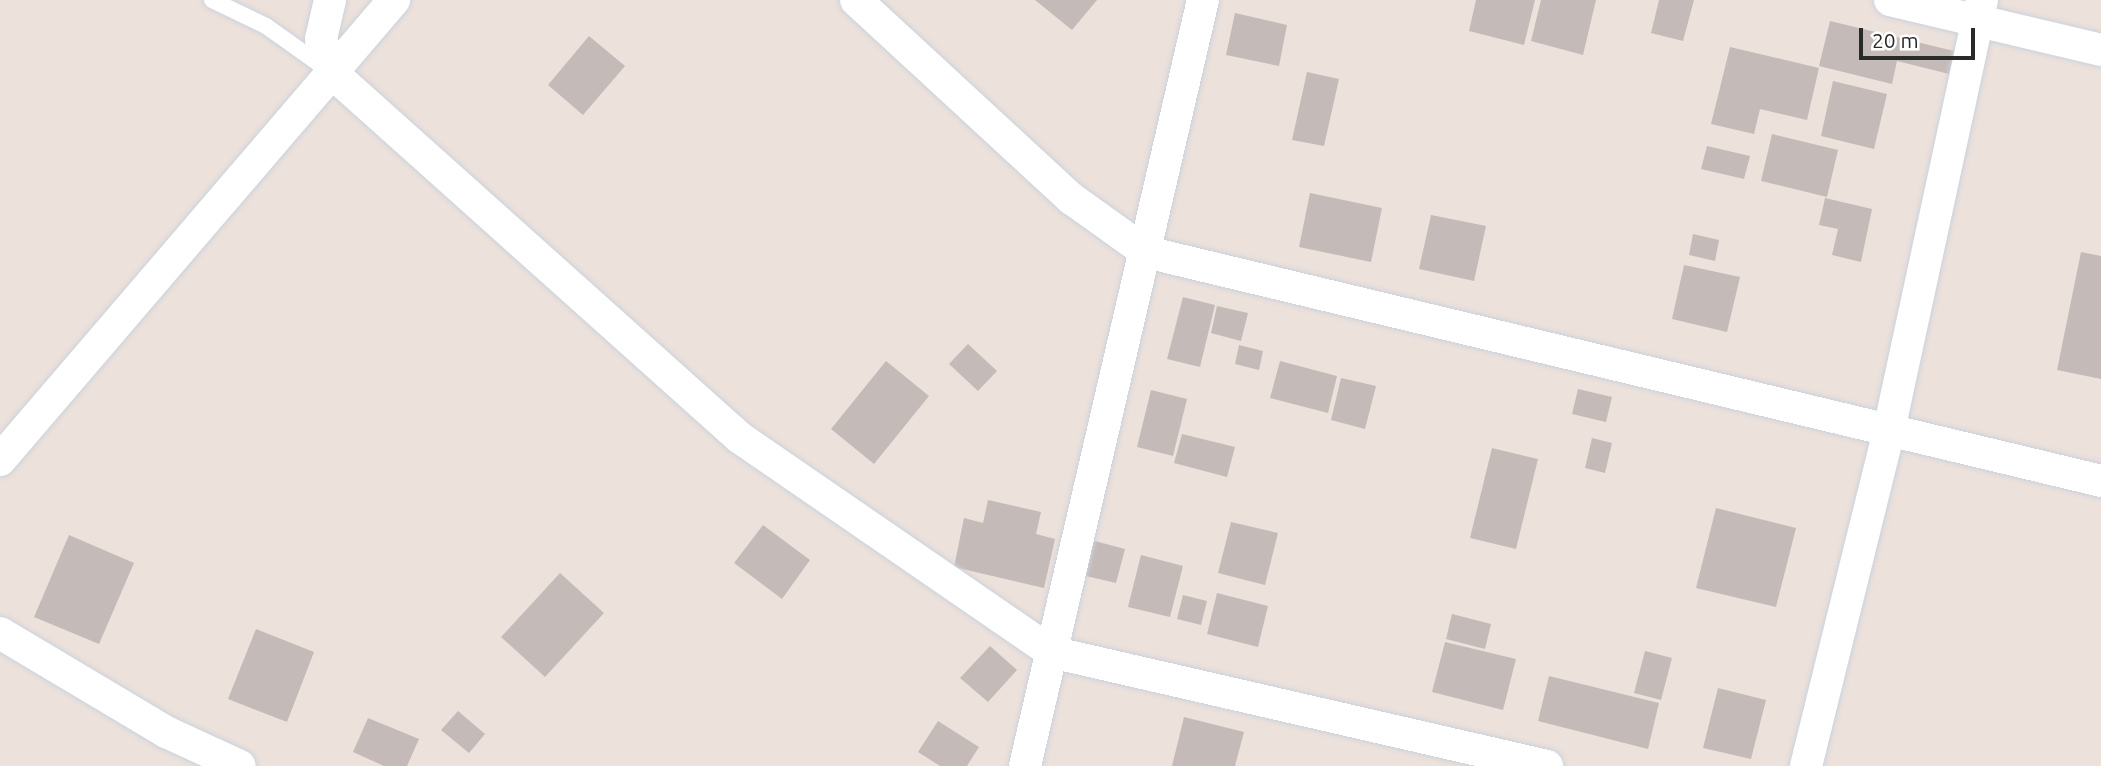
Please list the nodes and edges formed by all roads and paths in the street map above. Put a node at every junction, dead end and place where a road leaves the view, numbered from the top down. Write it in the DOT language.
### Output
graph roads {
  1 [pos="212,0"];
  2 [pos="330,0"];
  3 [pos="394,0"];
  4 [pos="856,0"];
  5 [pos="1203,0"];
  6 [pos="1890,0"];
  7 [pos="1979,10"];
  8 [pos="2101,50"];
  9 [pos="330,71"];
  10 [pos="1146,252"];
  11 [pos="1889,430"];
  12 [pos="0,460"];
  13 [pos="2101,481"];
  14 [pos="0,634"];
  15 [pos="1051,652"];
  16 [pos="240,766"];
  17 [pos="1025,766"];
  18 [pos="1547,766"];
  19 [pos="1806,766"];
  1 -- 9 [label="lane"];
  2 -- 9 [label="street"];
  3 -- 9 [label="street"];
  4 -- 10 [label="street"];
  5 -- 10 [label="street"];
  6 -- 7 [label="street"];
  7 -- 8 [label="street"];
  7 -- 11 [label="street"];
  9 -- 12 [label="street"];
  9 -- 15 [label="street"];
  10 -- 11 [label="street"];
  10 -- 15 [label="street"];
  11 -- 13 [label="street"];
  11 -- 19 [label="street"];
  14 -- 16 [label="street"];
  15 -- 17 [label="street"];
  15 -- 18 [label="street"];
}
